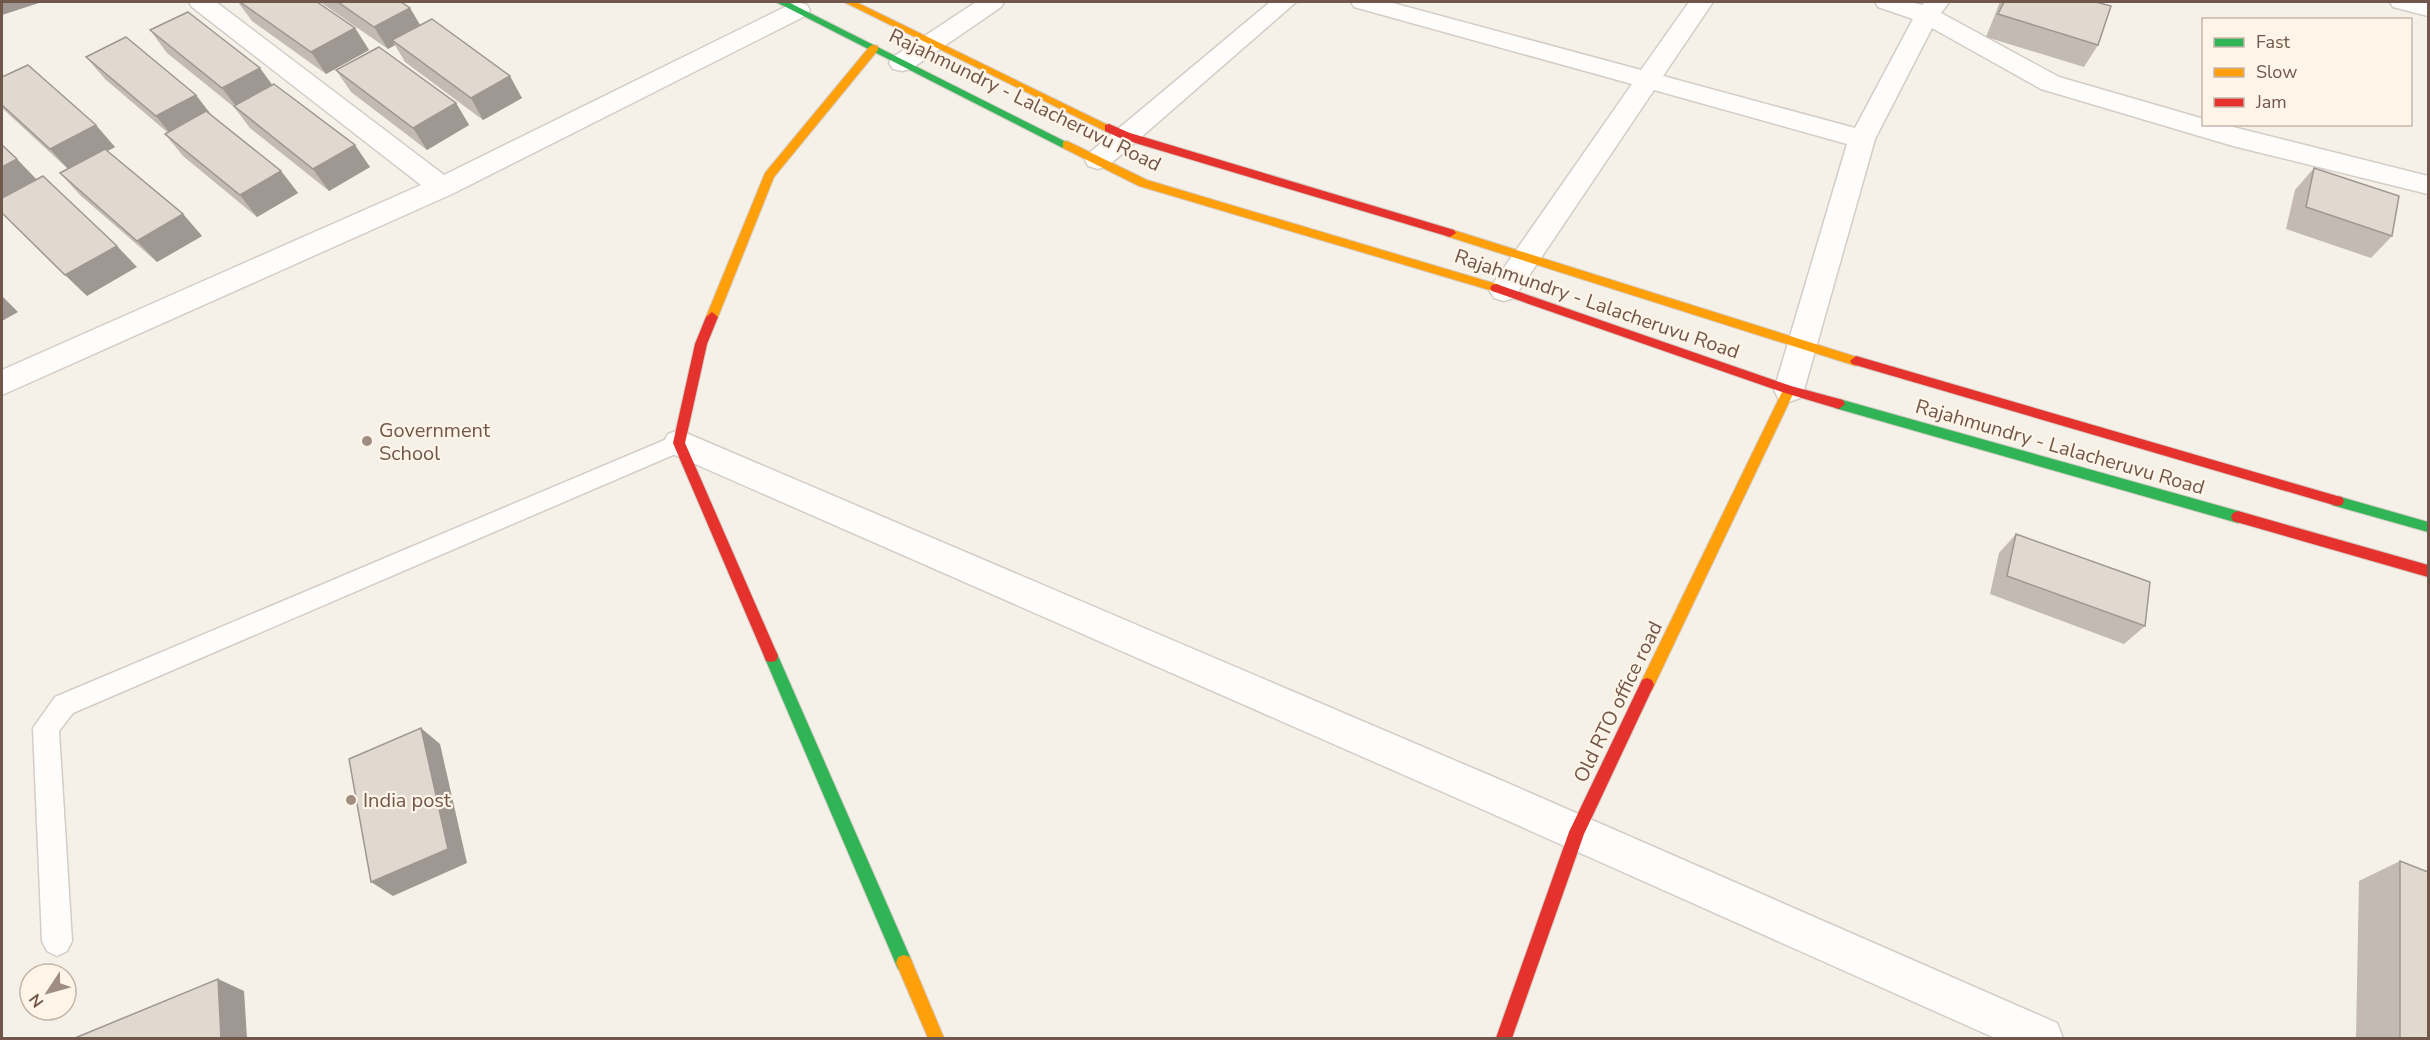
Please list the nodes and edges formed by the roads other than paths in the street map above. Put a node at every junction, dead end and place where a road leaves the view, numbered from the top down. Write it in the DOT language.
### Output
graph roads {
  1 [pos="201,2"];
  2 [pos="849,2"];
  3 [pos="992,2"];
  4 [pos="1284,2"];
  5 [pos="1363,2"];
  6 [pos="1701,2"];
  7 [pos="1887,2"];
  8 [pos="2402,2"];
  9 [pos="790,6"];
  10 [pos="1932,8"];
  11 [pos="2428,9"];
  12 [pos="931,43"];
  13 [pos="874,48"];
  14 [pos="902,63"];
  15 [pos="1647,80"];
  16 [pos="1126,136"];
  17 [pos="1862,139"];
  18 [pos="1098,160"];
  19 [pos="2428,185"];
  20 [pos="442,187"];
  21 [pos="1527,256"];
  22 [pos="1504,290"];
  23 [pos="1802,345"];
  24 [pos="2,382"];
  25 [pos="1789,390"];
  26 [pos="680,443"];
  27 [pos="2428,527"];
  28 [pos="2428,570"];
  29 [pos="1577,832"];
  30 [pos="57,941"];
  31 [pos="936,1038"];
  32 [pos="1504,1038"];
  33 [pos="2042,1038"];
  1 -- 20 [label="street"];
  2 -- 12 [label="main road"];
  3 -- 12 [label="street"];
  4 -- 16 [label="street"];
  5 -- 15 [label="street"];
  6 -- 15 [label="street"];
  7 -- 10 [label="street"];
  8 -- 11 [label="street"];
  9 -- 13 [label="main road, Rajahmundry - Lalacheruvu Road"];
  9 -- 20 [label="street"];
  10 -- 17 [label="street"];
  10 -- 19 [label="street"];
  12 -- 14 [label="street"];
  12 -- 16 [label="main road"];
  13 -- 14 [label="main road, Rajahmundry - Lalacheruvu Road"];
  13 -- 26 [label="main road"];
  14 -- 18 [label="main road, Rajahmundry - Lalacheruvu Road"];
  15 -- 17 [label="street"];
  15 -- 21 [label="street"];
  16 -- 18 [label="street"];
  16 -- 21 [label="main road"];
  17 -- 23 [label="street"];
  18 -- 22 [label="main road, Rajahmundry - Lalacheruvu Road"];
  20 -- 24 [label="street"];
  21 -- 22 [label="street"];
  21 -- 23 [label="main road"];
  22 -- 25 [label="main road, Rajahmundry - Lalacheruvu Road"];
  23 -- 25 [label="street"];
  23 -- 27 [label="main road"];
  25 -- 28 [label="main road, Rajahmundry - Lalacheruvu Road"];
  25 -- 29 [label="main road, Old RTO office road"];
  26 -- 29 [label="street"];
  26 -- 30 [label="lane"];
  26 -- 31 [label="main road"];
  29 -- 32 [label="main road, Old RTO office road"];
  29 -- 33 [label="street"];
}
